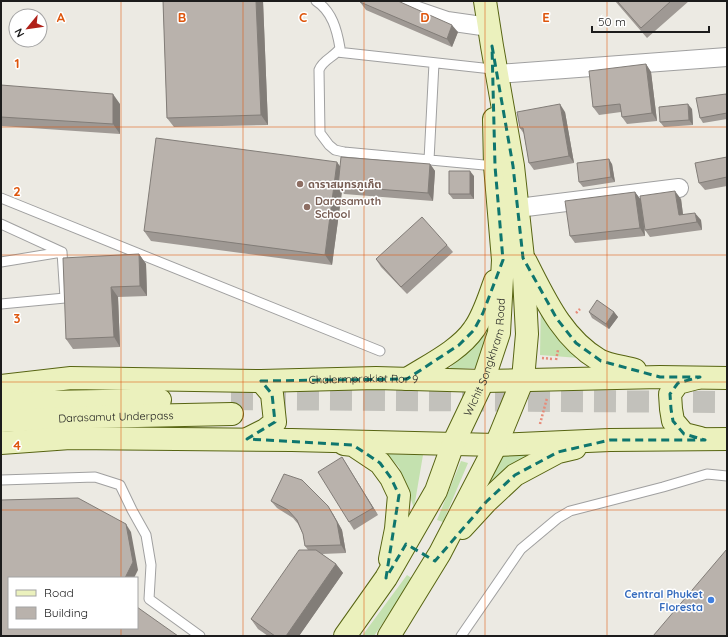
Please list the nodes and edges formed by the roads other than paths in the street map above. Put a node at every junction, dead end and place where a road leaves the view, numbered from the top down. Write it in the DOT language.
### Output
graph roads {
  1 [pos="316,1"];
  2 [pos="391,1"];
  3 [pos="485,1"];
  4 [pos="491,36"];
  5 [pos="337,52"];
  6 [pos="727,57"];
  7 [pos="434,63"];
  8 [pos="495,71"];
  9 [pos="430,160"];
  10 [pos="495,166"];
  11 [pos="679,188"];
  12 [pos="1,198"];
  13 [pos="518,208"];
  14 [pos="1,224"];
  15 [pos="62,252"];
  16 [pos="513,259"];
  17 [pos="1,262"];
  18 [pos="1,304"];
  19 [pos="380,351"];
  20 [pos="660,377"];
  21 [pos="700,377"];
  22 [pos="727,378"];
  23 [pos="408,379"];
  24 [pos="523,379"];
  25 [pos="261,381"];
  26 [pos="483,381"];
  27 [pos="1,386"];
  28 [pos="1,406"];
  29 [pos="1,421"];
  30 [pos="247,439"];
  31 [pos="727,439"];
  32 [pos="292,440"];
  33 [pos="610,440"];
  34 [pos="705,440"];
  35 [pos="1,444"];
  36 [pos="453,444"];
  37 [pos="496,445"];
  38 [pos="727,476"];
  39 [pos="1,480"];
  40 [pos="406,544"];
  41 [pos="438,557"];
  42 [pos="386,578"];
  43 [pos="200,636"];
  44 [pos="345,636"];
  45 [pos="389,636"];
  46 [pos="461,636"];
  1 -- 5 [label="lane"];
  2 -- 4 [label="street"];
  3 -- 4 [label="main road, Wichit Songkhram Road"];
  4 -- 8 [label="main road, Wichit Songkhram Road"];
  5 -- 7 [label="lane"];
  5 -- 9 [label="lane"];
  6 -- 8 [label="street"];
  7 -- 8 [label="lane"];
  7 -- 9 [label="lane"];
  8 -- 10 [label="main road, Wichit Songkhram Road"];
  8 -- 13 [label="main road, Wichit Songkhram Road"];
  9 -- 10 [label="lane"];
  10 -- 16 [label="main road, Wichit Songkhram Road"];
  11 -- 13 [label="street"];
  12 -- 19 [label="lane"];
  13 -- 16 [label="main road, Wichit Songkhram Road"];
  14 -- 15 [label="lane"];
  15 -- 17 [label="lane"];
  15 -- 18 [label="lane"];
  16 -- 20 [label="main road"];
  16 -- 23 [label="main road"];
  16 -- 24 [label="main road, Wichit Songkhram Road"];
  16 -- 26 [label="main road, Wichit Songkhram Road"];
  20 -- 21 [label="main road, Chalermprakiat Ror 9"];
  20 -- 24 [label="main road, Chalermprakiat Ror 9"];
  21 -- 22 [label="main road, Chalermprakiat Ror 9"];
  21 -- 34 [label="main road"];
  23 -- 25 [label="main road, Chalermprakiat Ror 9"];
  23 -- 26 [label="main road, Chalermprakiat Ror 9"];
  24 -- 26 [label="main road, Chalermprakiat Ror 9"];
  24 -- 37 [label="main road, Wichit Songkhram Road"];
  25 -- 27 [label="main road, Chalermprakiat Ror 9"];
  25 -- 30 [label="main road"];
  26 -- 36 [label="main road, Wichit Songkhram Road"];
  28 -- 29 [label="main road, Darasamut Underpass"];
  30 -- 32 [label="main road"];
  30 -- 35 [label="main road"];
  31 -- 34 [label="main road"];
  32 -- 36 [label="main road"];
  32 -- 42 [label="main road"];
  33 -- 34 [label="main road"];
  33 -- 37 [label="main road"];
  33 -- 41 [label="main road"];
  36 -- 37 [label="main road"];
  36 -- 40 [label="main road, Wichit Songkhram Road"];
  37 -- 41 [label="main road, Wichit Songkhram Road"];
  38 -- 46 [label="lane"];
  39 -- 43 [label="lane"];
  40 -- 41 [label="main road"];
  40 -- 42 [label="main road, Wichit Songkhram Road"];
  41 -- 45 [label="main road, Wichit Songkhram Road"];
  42 -- 44 [label="main road, Wichit Songkhram Road"];
}
